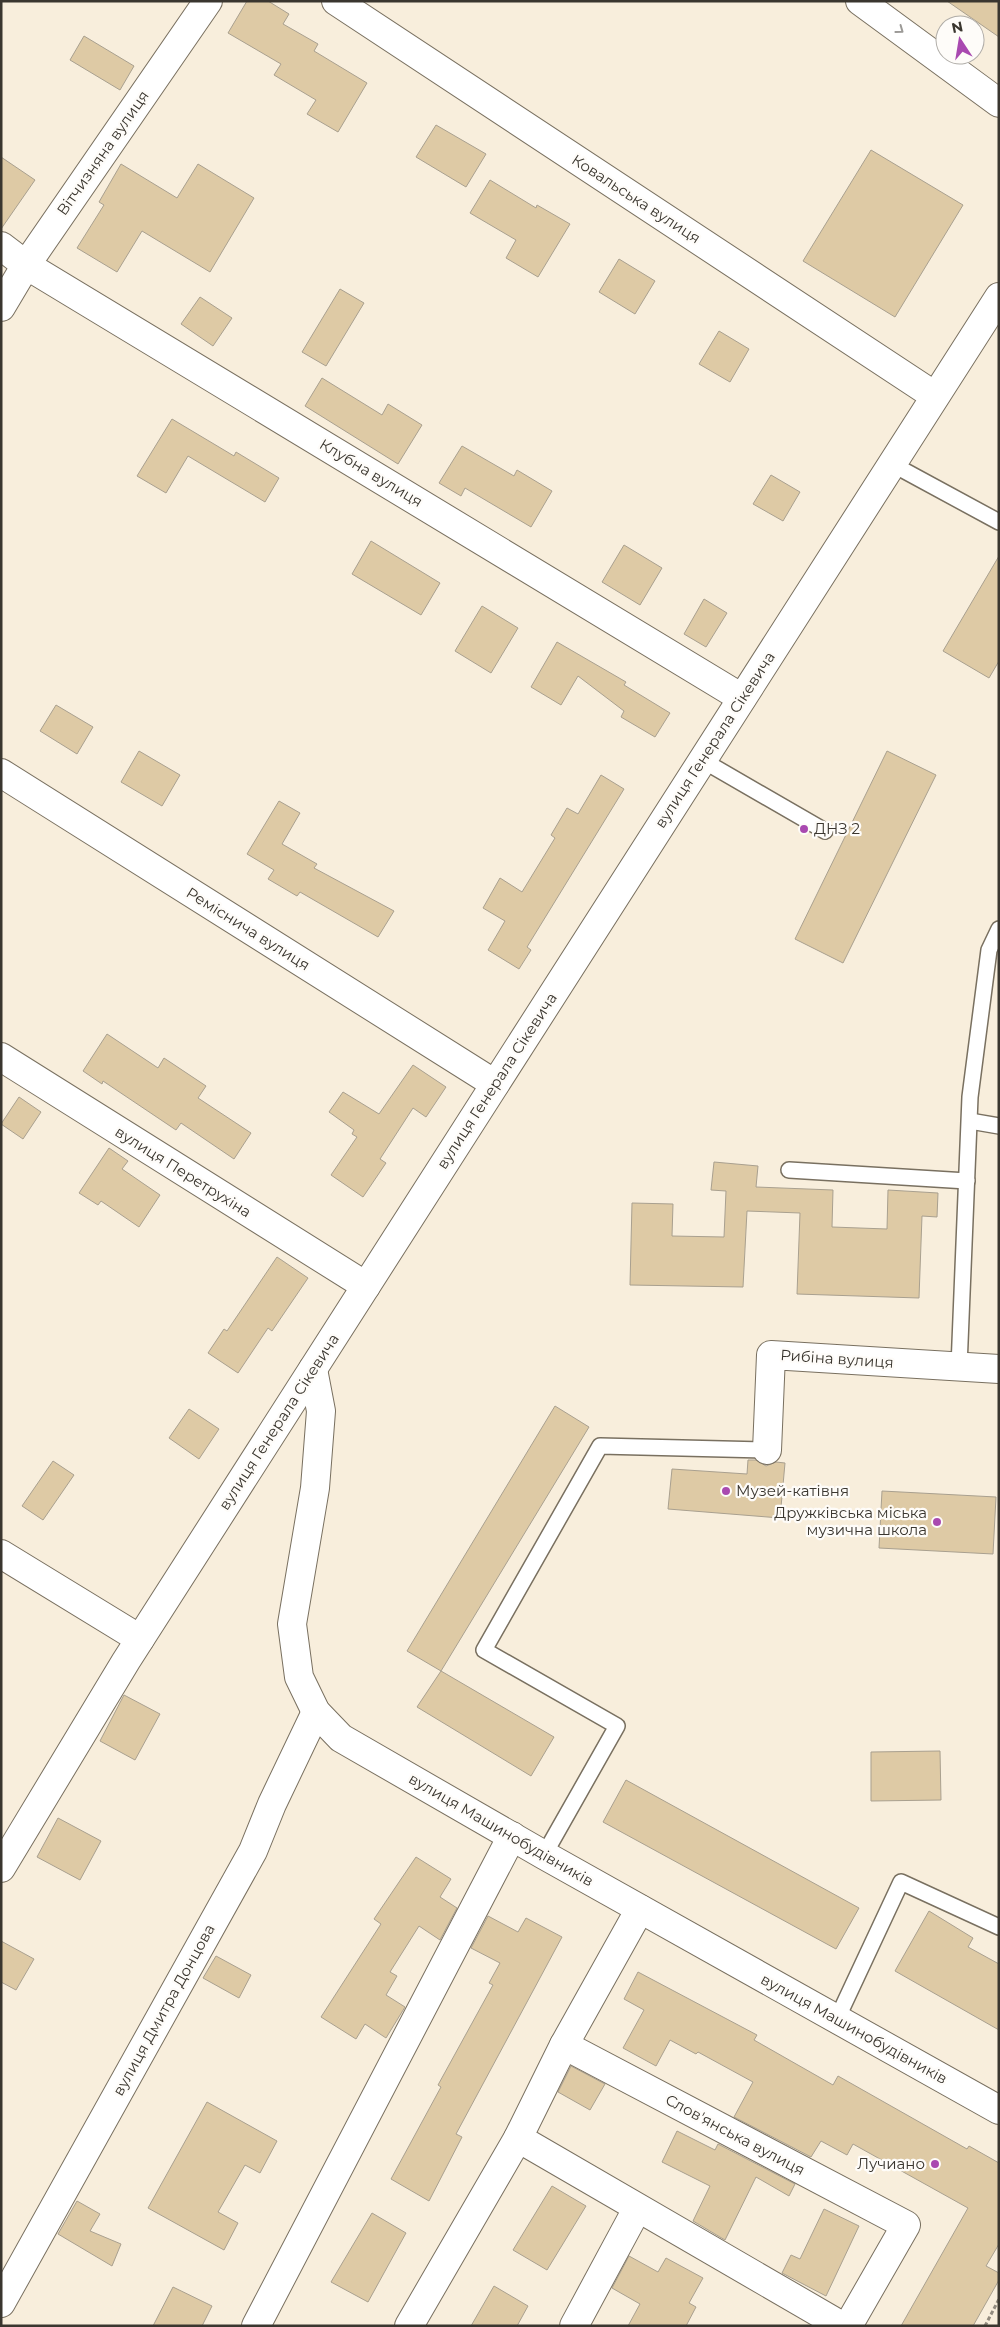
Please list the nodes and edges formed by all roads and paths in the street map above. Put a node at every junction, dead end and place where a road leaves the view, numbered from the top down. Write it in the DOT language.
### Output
graph roads {
  1 [pos="208,1"];
  2 [pos="336,1"];
  3 [pos="860,1"];
  4 [pos="999,103"];
  5 [pos="1,246"];
  6 [pos="26,264"];
  7 [pos="999,297"];
  8 [pos="1,306"];
  9 [pos="935,396"];
  10 [pos="892,464"];
  11 [pos="999,522"];
  12 [pos="742,698"];
  13 [pos="702,760"];
  14 [pos="1,774"];
  15 [pos="825,831"];
  16 [pos="999,928"];
  17 [pos="1,1058"];
  18 [pos="495,1084"];
  19 [pos="970,1120"];
  20 [pos="999,1126"];
  21 [pos="789,1170"];
  22 [pos="967,1182"];
  23 [pos="366,1286"];
  24 [pos="958,1368"];
  25 [pos="313,1369"];
  26 [pos="999,1370"];
  27 [pos="767,1450"];
  28 [pos="1,1554"];
  29 [pos="140,1639"];
  30 [pos="316,1712"];
  31 [pos="512,1836"];
  32 [pos="544,1855"];
  33 [pos="1,1868"];
  34 [pos="640,1908"];
  35 [pos="999,1927"];
  36 [pos="837,2019"];
  37 [pos="564,2045"];
  38 [pos="999,2110"];
  39 [pos="518,2138"];
  40 [pos="637,2208"];
  41 [pos="999,2299"];
  42 [pos="1,2303"];
  43 [pos="256,2326"];
  44 [pos="409,2326"];
  45 [pos="574,2326"];
  46 [pos="842,2326"];
  47 [pos="848,2326"];
  48 [pos="984,2326"];
  1 -- 6 [label="street, Вітчизняна вулиця"];
  2 -- 9 [label="street, Ковальська вулиця"];
  3 -- 4 [label="street, one-way"];
  5 -- 6 [label="street, Клубна вулиця"];
  6 -- 8 [label="street, Вітчизняна вулиця"];
  6 -- 12 [label="street, Клубна вулиця"];
  7 -- 9 [label="street, вулиця Генерала Сікевича"];
  9 -- 10 [label="street, вулиця Генерала Сікевича"];
  10 -- 11 [label="lane"];
  10 -- 12 [label="street, вулиця Генерала Сікевича"];
  12 -- 13 [label="street, вулиця Генерала Сікевича"];
  13 -- 15 [label="lane"];
  13 -- 18 [label="street, вулиця Генерала Сікевича"];
  14 -- 18 [label="street, Реміснича вулиця"];
  16 -- 19 [label="lane"];
  17 -- 23 [label="street, вулиця Перетрухіна"];
  18 -- 23 [label="street, вулиця Генерала Сікевича"];
  19 -- 20 [label="lane"];
  19 -- 22 [label="lane"];
  21 -- 22 [label="lane"];
  22 -- 24 [label="lane"];
  23 -- 25 [label="street, вулиця Генерала Сікевича"];
  24 -- 26 [label="street, Рибіна вулиця"];
  24 -- 27 [label="street, Рибіна вулиця"];
  25 -- 29 [label="street, вулиця Генерала Сікевича"];
  25 -- 30 [label="street, вулиця Машинобудівників"];
  27 -- 32 [label="lane"];
  28 -- 29 [label="street"];
  29 -- 33 [label="street, вулиця Генерала Сікевича"];
  30 -- 31 [label="street, вулиця Машинобудівників"];
  30 -- 42 [label="street, вулиця Дмитра Донцова"];
  31 -- 32 [label="street, вулиця Машинобудівників"];
  31 -- 43 [label="street"];
  32 -- 34 [label="street, вулиця Машинобудівників"];
  34 -- 36 [label="street, вулиця Машинобудівників"];
  34 -- 37 [label="street"];
  35 -- 36 [label="lane"];
  36 -- 38 [label="street, вулиця Машинобудівників"];
  37 -- 39 [label="street"];
  37 -- 47 [label="street, Слов'янська вулиця"];
  39 -- 40 [label="street"];
  39 -- 44 [label="street"];
  40 -- 45 [label="street"];
  40 -- 46 [label="street"];
  41 -- 48 [label="path"];
}
